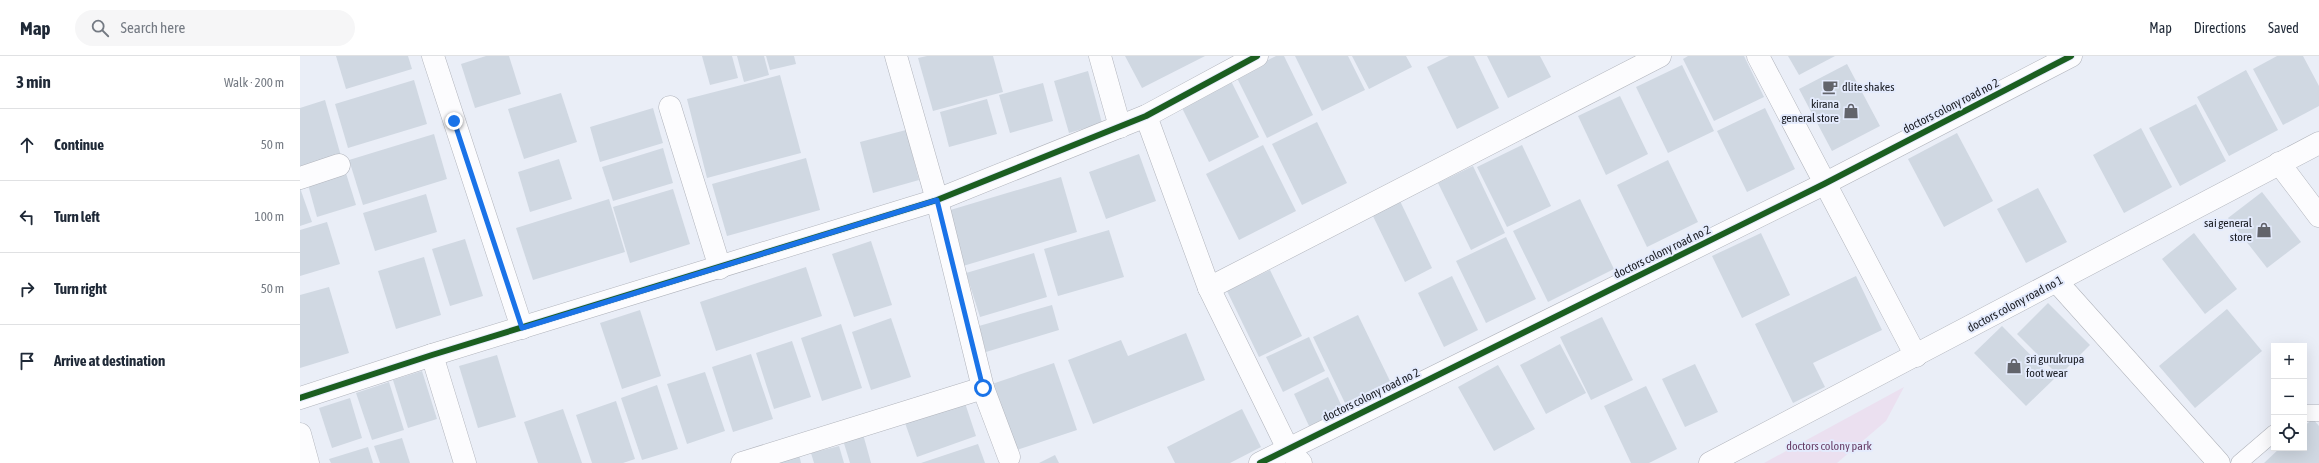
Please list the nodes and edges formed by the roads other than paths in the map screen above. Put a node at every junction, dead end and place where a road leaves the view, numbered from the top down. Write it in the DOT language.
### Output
graph roads {
  1 [pos="433,56"];
  2 [pos="896,56"];
  3 [pos="1100,56"];
  4 [pos="1257,56"];
  5 [pos="1660,56"];
  6 [pos="1758,56"];
  7 [pos="2071,56"];
  8 [pos="670,107"];
  9 [pos="1146,116"];
  10 [pos="1120,127"];
  11 [pos="2319,143"];
  12 [pos="2279,163"];
  13 [pos="340,165"];
  14 [pos="300,178"];
  15 [pos="1824,184"];
  16 [pos="937,200"];
  17 [pos="2319,216"];
  18 [pos="720,268"];
  19 [pos="2057,282"];
  20 [pos="1209,288"];
  21 [pos="522,328"];
  22 [pos="432,355"];
  23 [pos="1916,356"];
  24 [pos="983,388"];
  25 [pos="300,398"];
  26 [pos="2307,413"];
  27 [pos="2319,413"];
  28 [pos="300,434"];
  29 [pos="2271,436"];
  30 [pos="1295,456"];
  31 [pos="1009,457"];
  32 [pos="308,463"];
  33 [pos="465,463"];
  34 [pos="742,463"];
  35 [pos="1260,463"];
  36 [pos="1710,463"];
  37 [pos="2219,463"];
  38 [pos="2238,463"];
  1 -- 21 [label="street"];
  2 -- 16 [label="street"];
  3 -- 10 [label="street"];
  4 -- 9 [label="street"];
  5 -- 20 [label="street"];
  6 -- 15 [label="street"];
  7 -- 15 [label="street, doctors colony road no 2"];
  8 -- 18 [label="street"];
  9 -- 10 [label="street"];
  9 -- 20 [label="street"];
  10 -- 16 [label="street"];
  11 -- 12 [label="street, doctors colony road no 1"];
  12 -- 17 [label="street"];
  12 -- 19 [label="street, doctors colony road no 1"];
  13 -- 14 [label="street"];
  15 -- 23 [label="street"];
  15 -- 30 [label="street, doctors colony road no 2"];
  16 -- 18 [label="street"];
  16 -- 24 [label="street"];
  18 -- 21 [label="street"];
  19 -- 23 [label="street, doctors colony road no 1"];
  19 -- 37 [label="street"];
  20 -- 30 [label="street"];
  21 -- 22 [label="street"];
  22 -- 25 [label="street"];
  22 -- 33 [label="street"];
  23 -- 36 [label="street, doctors colony road no 1"];
  24 -- 31 [label="street"];
  24 -- 34 [label="street"];
  26 -- 27 [label="lane"];
  28 -- 32 [label="street"];
  29 -- 38 [label="lane"];
  30 -- 35 [label="street, doctors colony road no 2"];
}
